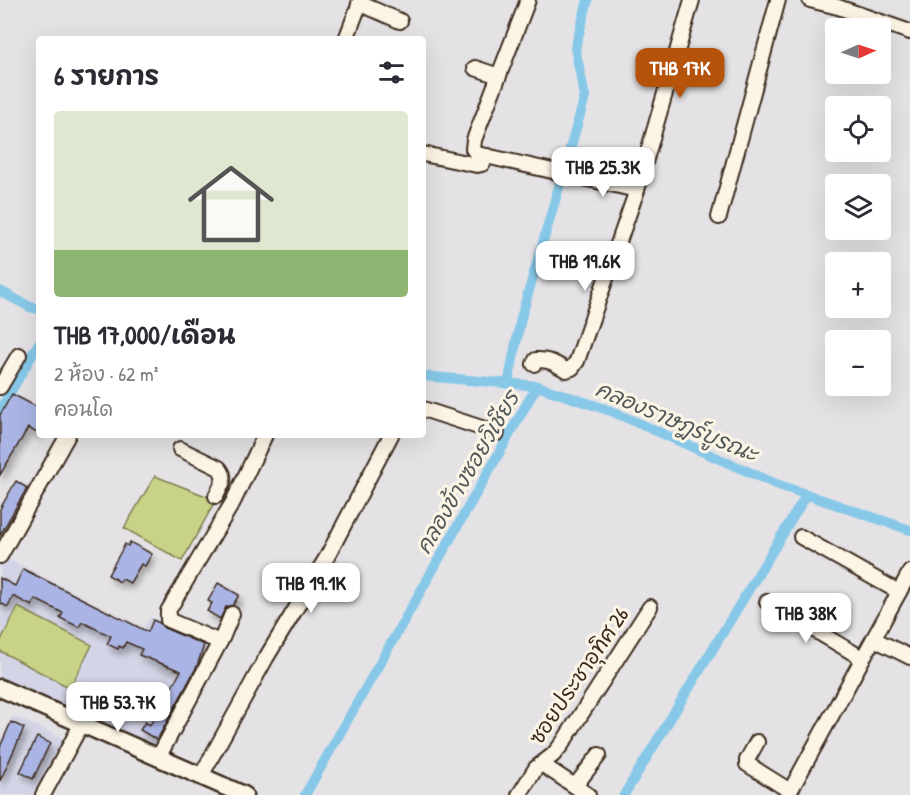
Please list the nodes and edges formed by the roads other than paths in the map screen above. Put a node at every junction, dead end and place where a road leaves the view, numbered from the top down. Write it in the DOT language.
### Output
graph roads {
  1 [pos="528,0"];
  2 [pos="692,0"];
  3 [pos="778,0"];
  4 [pos="810,0"];
  5 [pos="360,2"];
  6 [pos="400,21"];
  7 [pos="910,32"];
  8 [pos="347,36"];
  9 [pos="475,68"];
  10 [pos="499,76"];
  11 [pos="426,155"];
  12 [pos="487,156"];
  13 [pos="638,190"];
  14 [pos="719,217"];
  15 [pos="19,355"];
  16 [pos="534,364"];
  17 [pos="0,387"];
  18 [pos="426,410"];
  19 [pos="497,433"];
  20 [pos="66,438"];
  21 [pos="264,438"];
  22 [pos="389,438"];
  23 [pos="180,449"];
  24 [pos="216,496"];
  25 [pos="801,537"];
  26 [pos="0,556"];
  27 [pos="910,572"];
  28 [pos="899,592"];
  29 [pos="766,603"];
  30 [pos="650,607"];
  31 [pos="232,614"];
  32 [pos="874,639"];
  33 [pos="220,642"];
  34 [pos="910,657"];
  35 [pos="862,658"];
  36 [pos="0,688"];
  37 [pos="0,700"];
  38 [pos="79,729"];
  39 [pos="757,742"];
  40 [pos="599,755"];
  41 [pos="158,758"];
  42 [pos="543,765"];
  43 [pos="201,776"];
  44 [pos="575,786"];
  45 [pos="222,793"];
  46 [pos="789,793"];
  47 [pos="43,795"];
  48 [pos="244,795"];
  49 [pos="519,795"];
  50 [pos="588,795"];
  1 -- 10 [label="street"];
  2 -- 13 [label="street"];
  3 -- 14 [label="street"];
  4 -- 7 [label="street"];
  5 -- 6 [label="street"];
  5 -- 8 [label="street"];
  9 -- 10 [label="street"];
  10 -- 12 [label="street"];
  11 -- 12 [label="street"];
  12 -- 13 [label="street"];
  13 -- 16 [label="street"];
  15 -- 17 [label="street"];
  18 -- 19 [label="street"];
  20 -- 26 [label="street"];
  21 -- 33 [label="street"];
  22 -- 43 [label="street"];
  23 -- 24 [label="street"];
  25 -- 28 [label="street"];
  27 -- 28 [label="street"];
  28 -- 32 [label="street"];
  29 -- 35 [label="street"];
  30 -- 42 [label="street, ซอยประชาอุทิศ 26"];
  31 -- 33 [label="street"];
  32 -- 34 [label="street"];
  32 -- 35 [label="street"];
  33 -- 41 [label="street"];
  35 -- 46 [label="street"];
  36 -- 38 [label="main road"];
  37 -- 38 [label="main road"];
  38 -- 41 [label="main road"];
  38 -- 45 [label="main road"];
  38 -- 47 [label="street"];
  39 -- 46 [label="street"];
  40 -- 44 [label="street"];
  41 -- 43 [label="main road"];
  42 -- 44 [label="street"];
  42 -- 49 [label="street, ซอยประชาอุทิศ 26"];
  43 -- 45 [label="main road"];
  44 -- 50 [label="street"];
  45 -- 48 [label="main road"];
}
